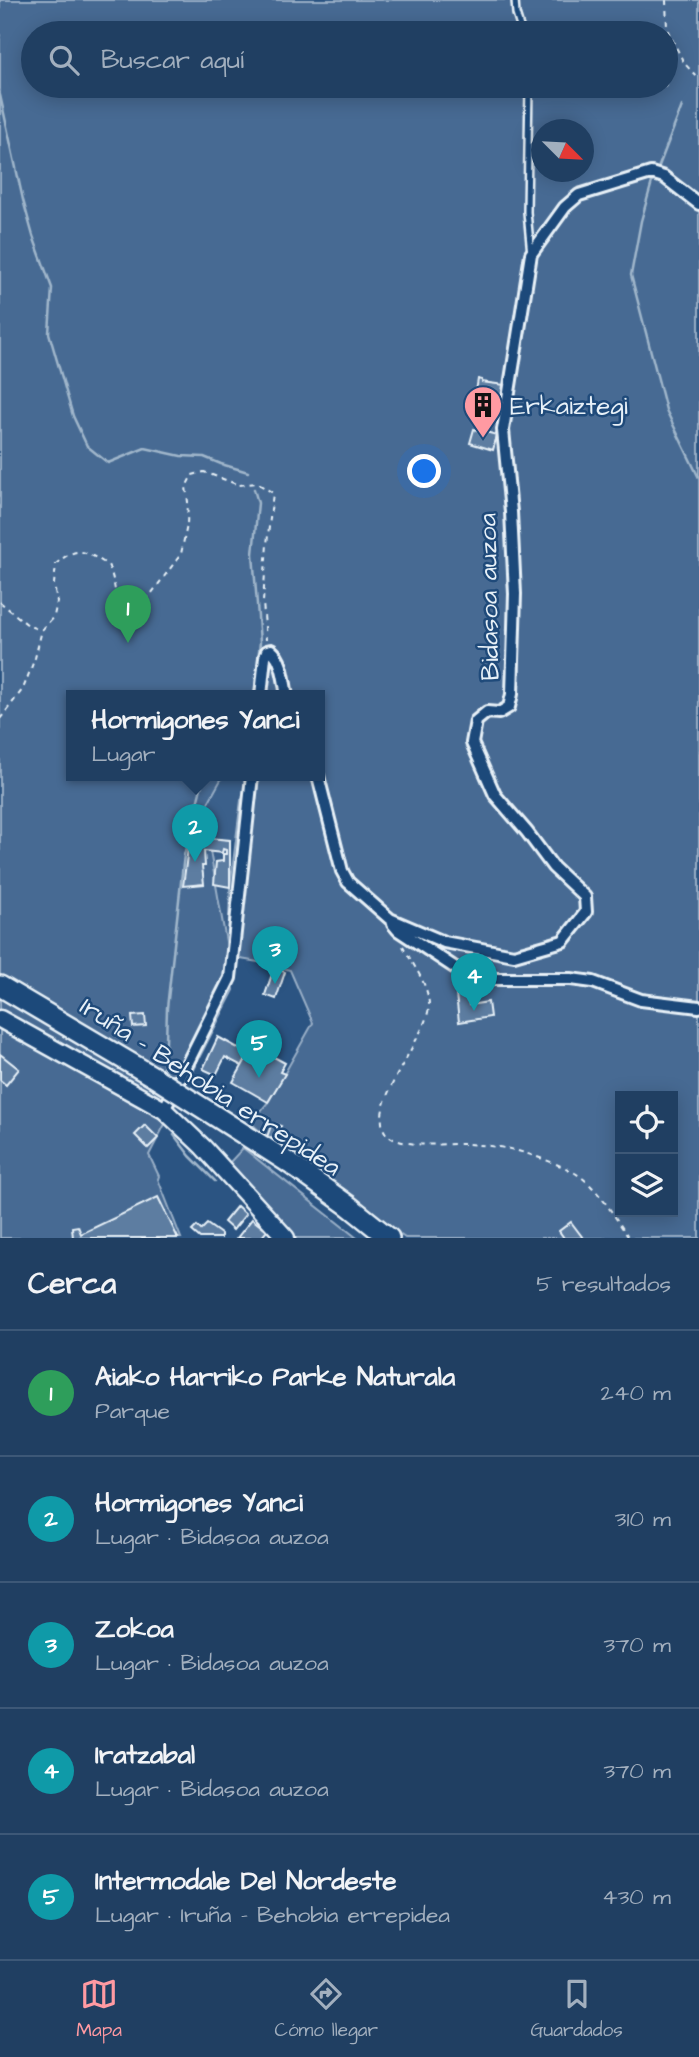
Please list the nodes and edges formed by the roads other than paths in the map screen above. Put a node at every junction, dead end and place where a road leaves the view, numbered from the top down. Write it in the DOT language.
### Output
graph roads {
  1 [pos="515,0"];
  2 [pos="518,21"];
  3 [pos="529,98"];
  4 [pos="699,204"];
  5 [pos="531,254"];
  6 [pos="262,690"];
  7 [pos="286,690"];
  8 [pos="251,781"];
  9 [pos="319,781"];
  10 [pos="390,919"];
  11 [pos="0,986"];
  12 [pos="699,1007"];
  13 [pos="0,1019"];
  14 [pos="164,1110"];
  15 [pos="286,1238"];
  16 [pos="389,1238"];
  1 -- 2 [label="lane"];
  3 -- 5 [label="lane"];
  4 -- 5 [label="street, Bidasoa auzoa"];
  5 -- 10 [label="street, Bidasoa auzoa"];
  6 -- 7 [label="street"];
  8 -- 14 [label="street"];
  9 -- 10 [label="street, Bidasoa auzoa"];
  10 -- 12 [label="street, Bidasoa auzoa"];
  11 -- 16 [label="highway, Iruña - Behobia errepidea, bridge"];
  13 -- 14 [label="street"];
  14 -- 15 [label="street"];
}
